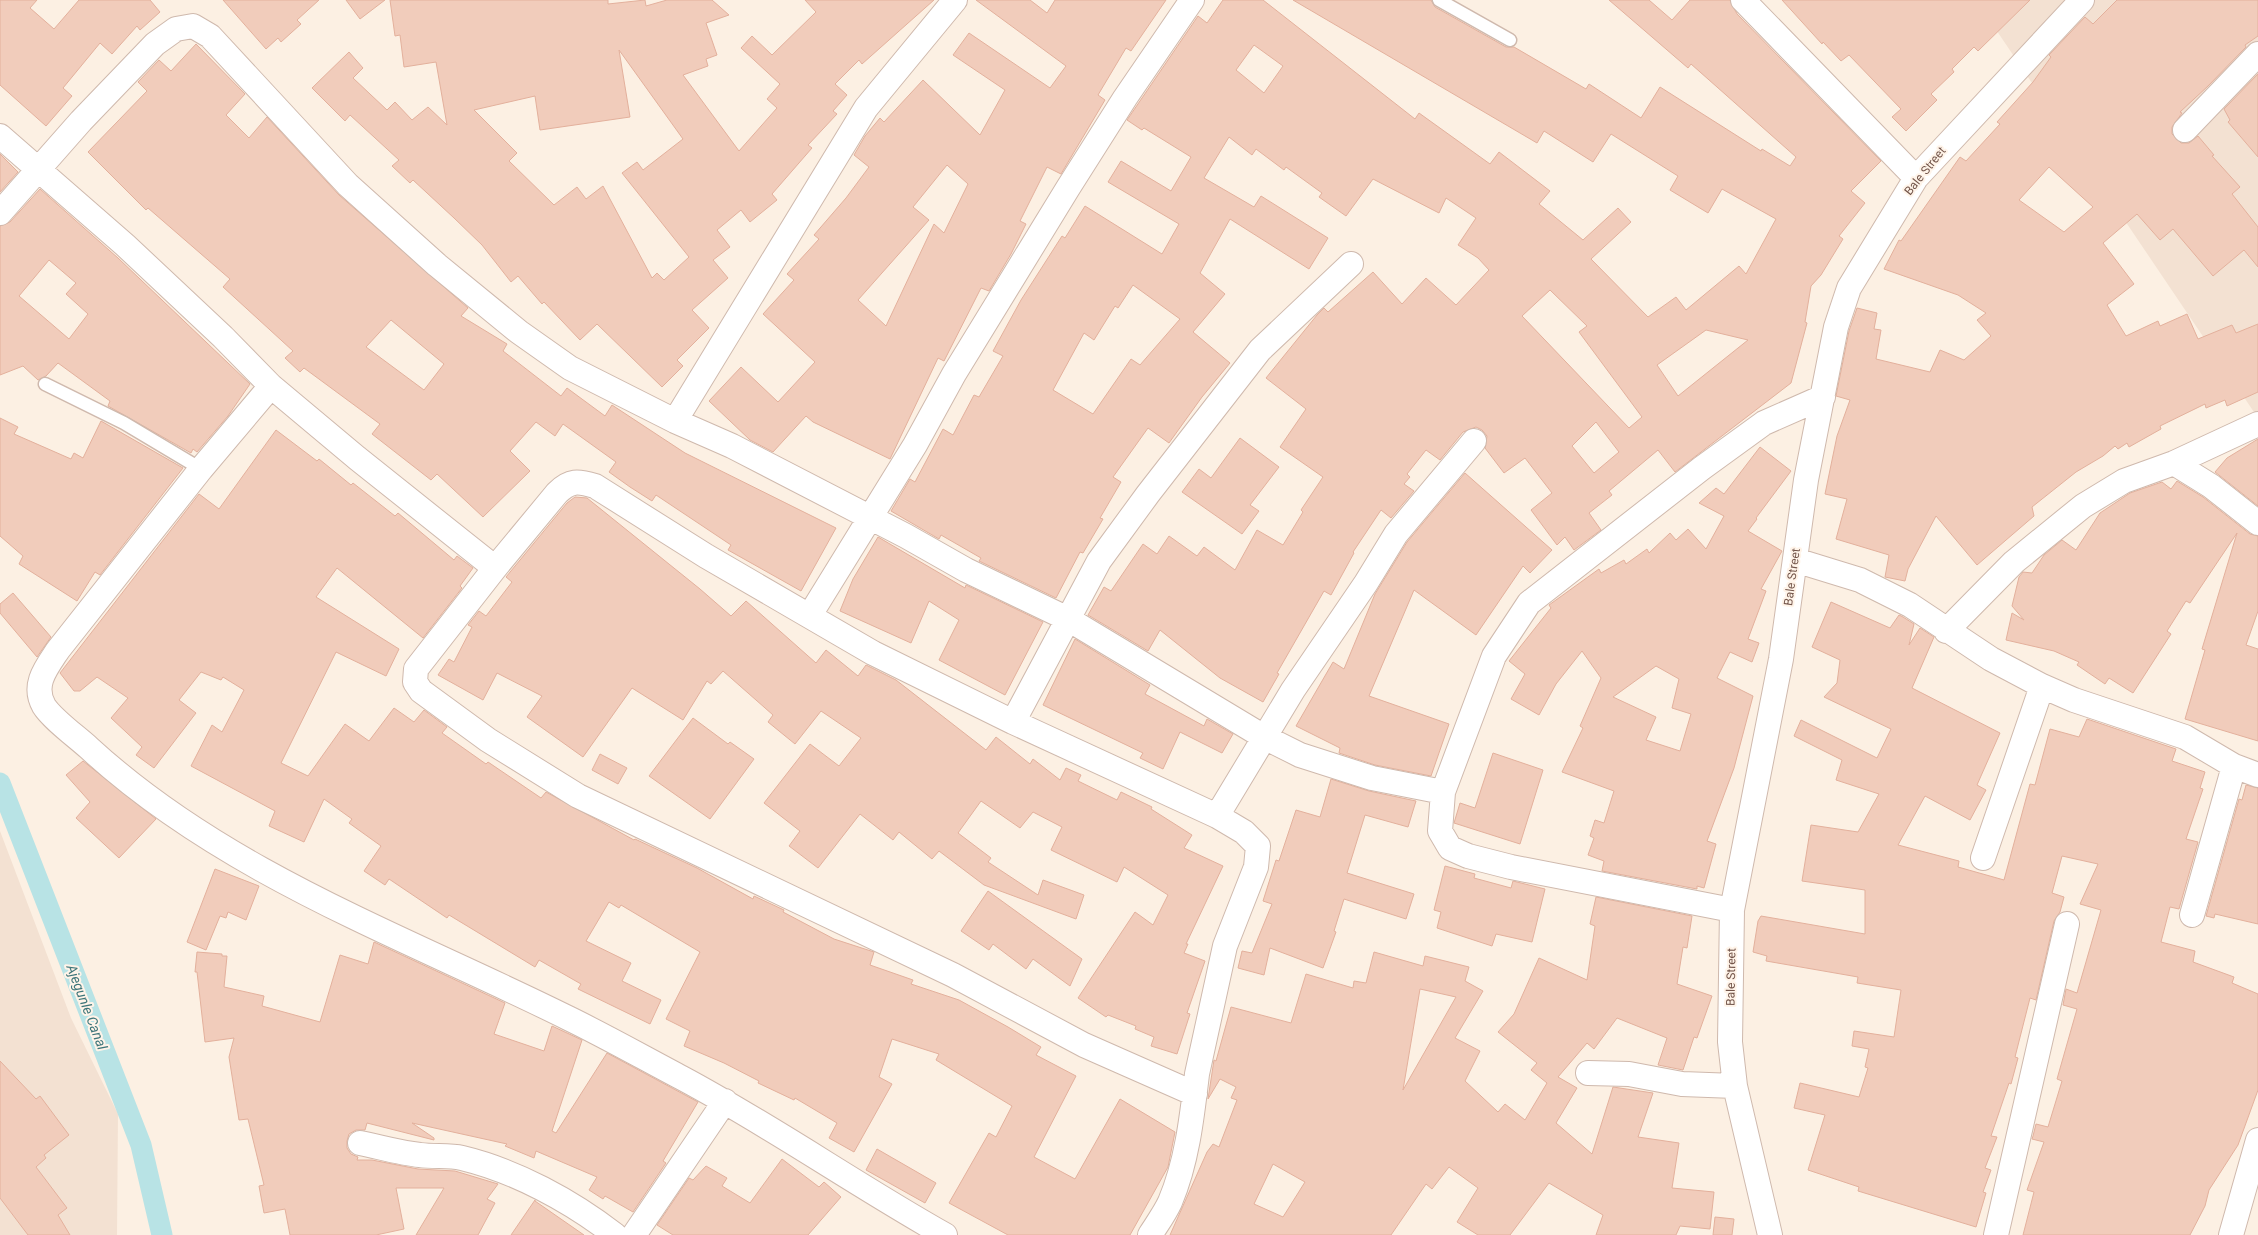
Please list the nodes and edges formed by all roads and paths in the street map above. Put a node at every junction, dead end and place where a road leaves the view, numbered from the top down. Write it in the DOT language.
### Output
graph roads {
  1 [pos="955,0"];
  2 [pos="1192,0"];
  3 [pos="1439,0"];
  4 [pos="2082,0"];
  5 [pos="1749,2"];
  6 [pos="1510,40"];
  7 [pos="2258,54"];
  8 [pos="2184,130"];
  9 [pos="0,136"];
  10 [pos="40,169"];
  11 [pos="1916,178"];
  12 [pos="0,213"];
  13 [pos="1351,264"];
  14 [pos="44,384"];
  15 [pos="271,386"];
  16 [pos="1823,397"];
  17 [pos="675,421"];
  18 [pos="2258,424"];
  19 [pos="1474,441"];
  20 [pos="2174,463"];
  21 [pos="201,469"];
  22 [pos="870,518"];
  23 [pos="2258,524"];
  24 [pos="1795,560"];
  25 [pos="495,568"];
  26 [pos="810,614"];
  27 [pos="1068,619"];
  28 [pos="1946,631"];
  29 [pos="2042,686"];
  30 [pos="1014,722"];
  31 [pos="1264,738"];
  32 [pos="2234,766"];
  33 [pos="2258,775"];
  34 [pos="1443,792"];
  35 [pos="1217,816"];
  36 [pos="1983,858"];
  37 [pos="1732,910"];
  38 [pos="2192,915"];
  39 [pos="2067,924"];
  40 [pos="1588,1074"];
  41 [pos="1735,1086"];
  42 [pos="1194,1094"];
  43 [pos="725,1101"];
  44 [pos="2258,1140"];
  45 [pos="360,1143"];
  46 [pos="615,1235"];
  47 [pos="634,1235"];
  48 [pos="946,1235"];
  49 [pos="1150,1235"];
  50 [pos="1770,1235"];
  51 [pos="1996,1235"];
  52 [pos="2231,1235"];
  1 -- 17 [label="street"];
  2 -- 22 [label="street"];
  3 -- 6 [label="lane"];
  4 -- 11 [label="street, Bale Street"];
  5 -- 11 [label="street"];
  7 -- 8 [label="street"];
  9 -- 10 [label="street"];
  10 -- 12 [label="street"];
  10 -- 15 [label="street"];
  10 -- 17 [label="street"];
  11 -- 16 [label="street, Bale Street"];
  13 -- 27 [label="street"];
  14 -- 21 [label="lane"];
  15 -- 21 [label="street"];
  15 -- 25 [label="street"];
  16 -- 24 [label="street, Bale Street"];
  16 -- 34 [label="street"];
  17 -- 22 [label="street"];
  18 -- 20 [label="street"];
  19 -- 31 [label="street"];
  20 -- 23 [label="street"];
  20 -- 28 [label="street"];
  21 -- 43 [label="street"];
  22 -- 26 [label="street"];
  22 -- 27 [label="street"];
  24 -- 28 [label="street"];
  24 -- 37 [label="street, Bale Street"];
  25 -- 26 [label="street"];
  25 -- 42 [label="street"];
  26 -- 30 [label="street"];
  27 -- 30 [label="street"];
  27 -- 31 [label="street"];
  28 -- 29 [label="street"];
  29 -- 32 [label="street"];
  29 -- 36 [label="street"];
  30 -- 35 [label="street"];
  31 -- 34 [label="street"];
  31 -- 35 [label="street"];
  32 -- 33 [label="street"];
  32 -- 38 [label="street"];
  34 -- 37 [label="street"];
  35 -- 42 [label="street"];
  37 -- 41 [label="street, Bale Street"];
  39 -- 51 [label="street"];
  40 -- 41 [label="street"];
  41 -- 50 [label="street, Bale Street"];
  42 -- 49 [label="street"];
  43 -- 47 [label="street"];
  43 -- 48 [label="street"];
  44 -- 52 [label="street"];
  45 -- 46 [label="street"];
}
